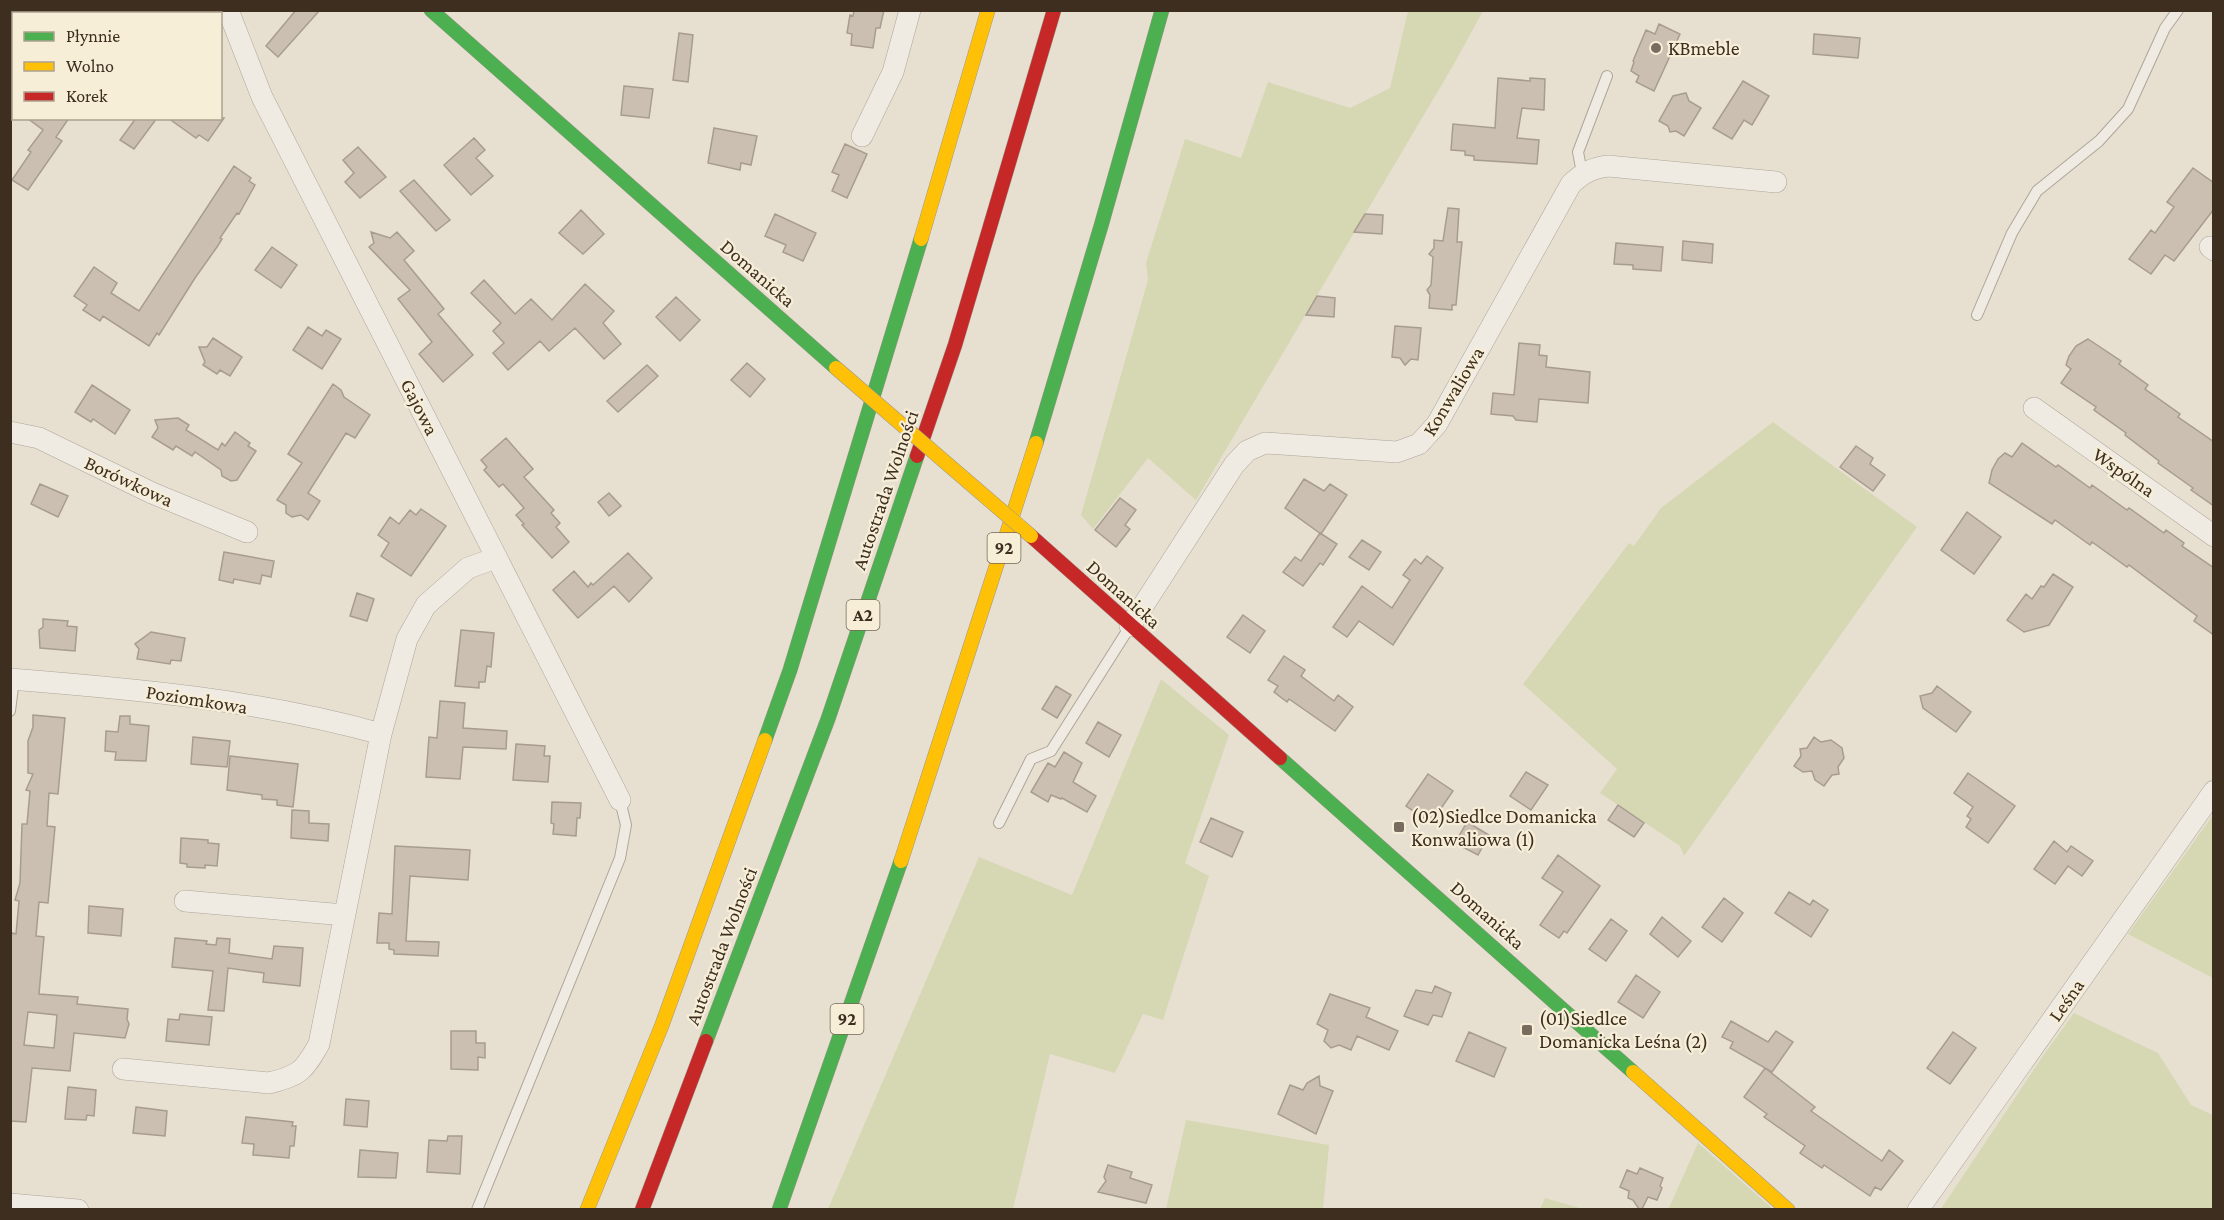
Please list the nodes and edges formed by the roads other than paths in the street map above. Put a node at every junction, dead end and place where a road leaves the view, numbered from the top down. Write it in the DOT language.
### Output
graph roads {
  1 [pos="228,10"];
  2 [pos="431,10"];
  3 [pos="910,10"];
  4 [pos="988,10"];
  5 [pos="1054,10"];
  6 [pos="1162,10"];
  7 [pos="2178,10"];
  8 [pos="1607,76"];
  9 [pos="862,135"];
  10 [pos="1582,173"];
  11 [pos="1776,182"];
  12 [pos="1977,315"];
  13 [pos="2034,408"];
  14 [pos="10,432"];
  15 [pos="247,532"];
  16 [pos="2214,536"];
  17 [pos="496,558"];
  18 [pos="1130,626"];
  19 [pos="12,679"];
  20 [pos="10,711"];
  21 [pos="381,734"];
  22 [pos="2214,791"];
  23 [pos="620,800"];
  24 [pos="999,823"];
  25 [pos="185,901"];
  26 [pos="344,915"];
  27 [pos="123,1069"];
  28 [pos="10,1204"];
  29 [pos="78,1209"];
  30 [pos="477,1209"];
  31 [pos="587,1209"];
  32 [pos="642,1209"];
  33 [pos="778,1209"];
  34 [pos="1788,1209"];
  35 [pos="1918,1209"];
  1 -- 17 [label="street, Gajowa"];
  2 -- 18 [label="main road, Domanicka, bridge"];
  3 -- 9 [label="street"];
  4 -- 31 [label="main road, Autostrada Wolności"];
  5 -- 32 [label="main road, Autostrada Wolności / A2"];
  6 -- 33 [label="main road, 92"];
  7 -- 12 [label="lane"];
  8 -- 10 [label="lane"];
  10 -- 11 [label="street"];
  10 -- 18 [label="street, Konwaliowa"];
  13 -- 16 [label="street, Wspólna"];
  14 -- 15 [label="street, Borówkowa"];
  17 -- 21 [label="street"];
  17 -- 23 [label="street, Gajowa"];
  18 -- 24 [label="lane"];
  18 -- 34 [label="main road, Domanicka"];
  19 -- 20 [label="lane"];
  19 -- 21 [label="street, Poziomkowa"];
  21 -- 26 [label="street"];
  22 -- 35 [label="street, Leśna"];
  23 -- 30 [label="lane"];
  25 -- 26 [label="street"];
  26 -- 27 [label="street"];
  28 -- 29 [label="street"];
}
